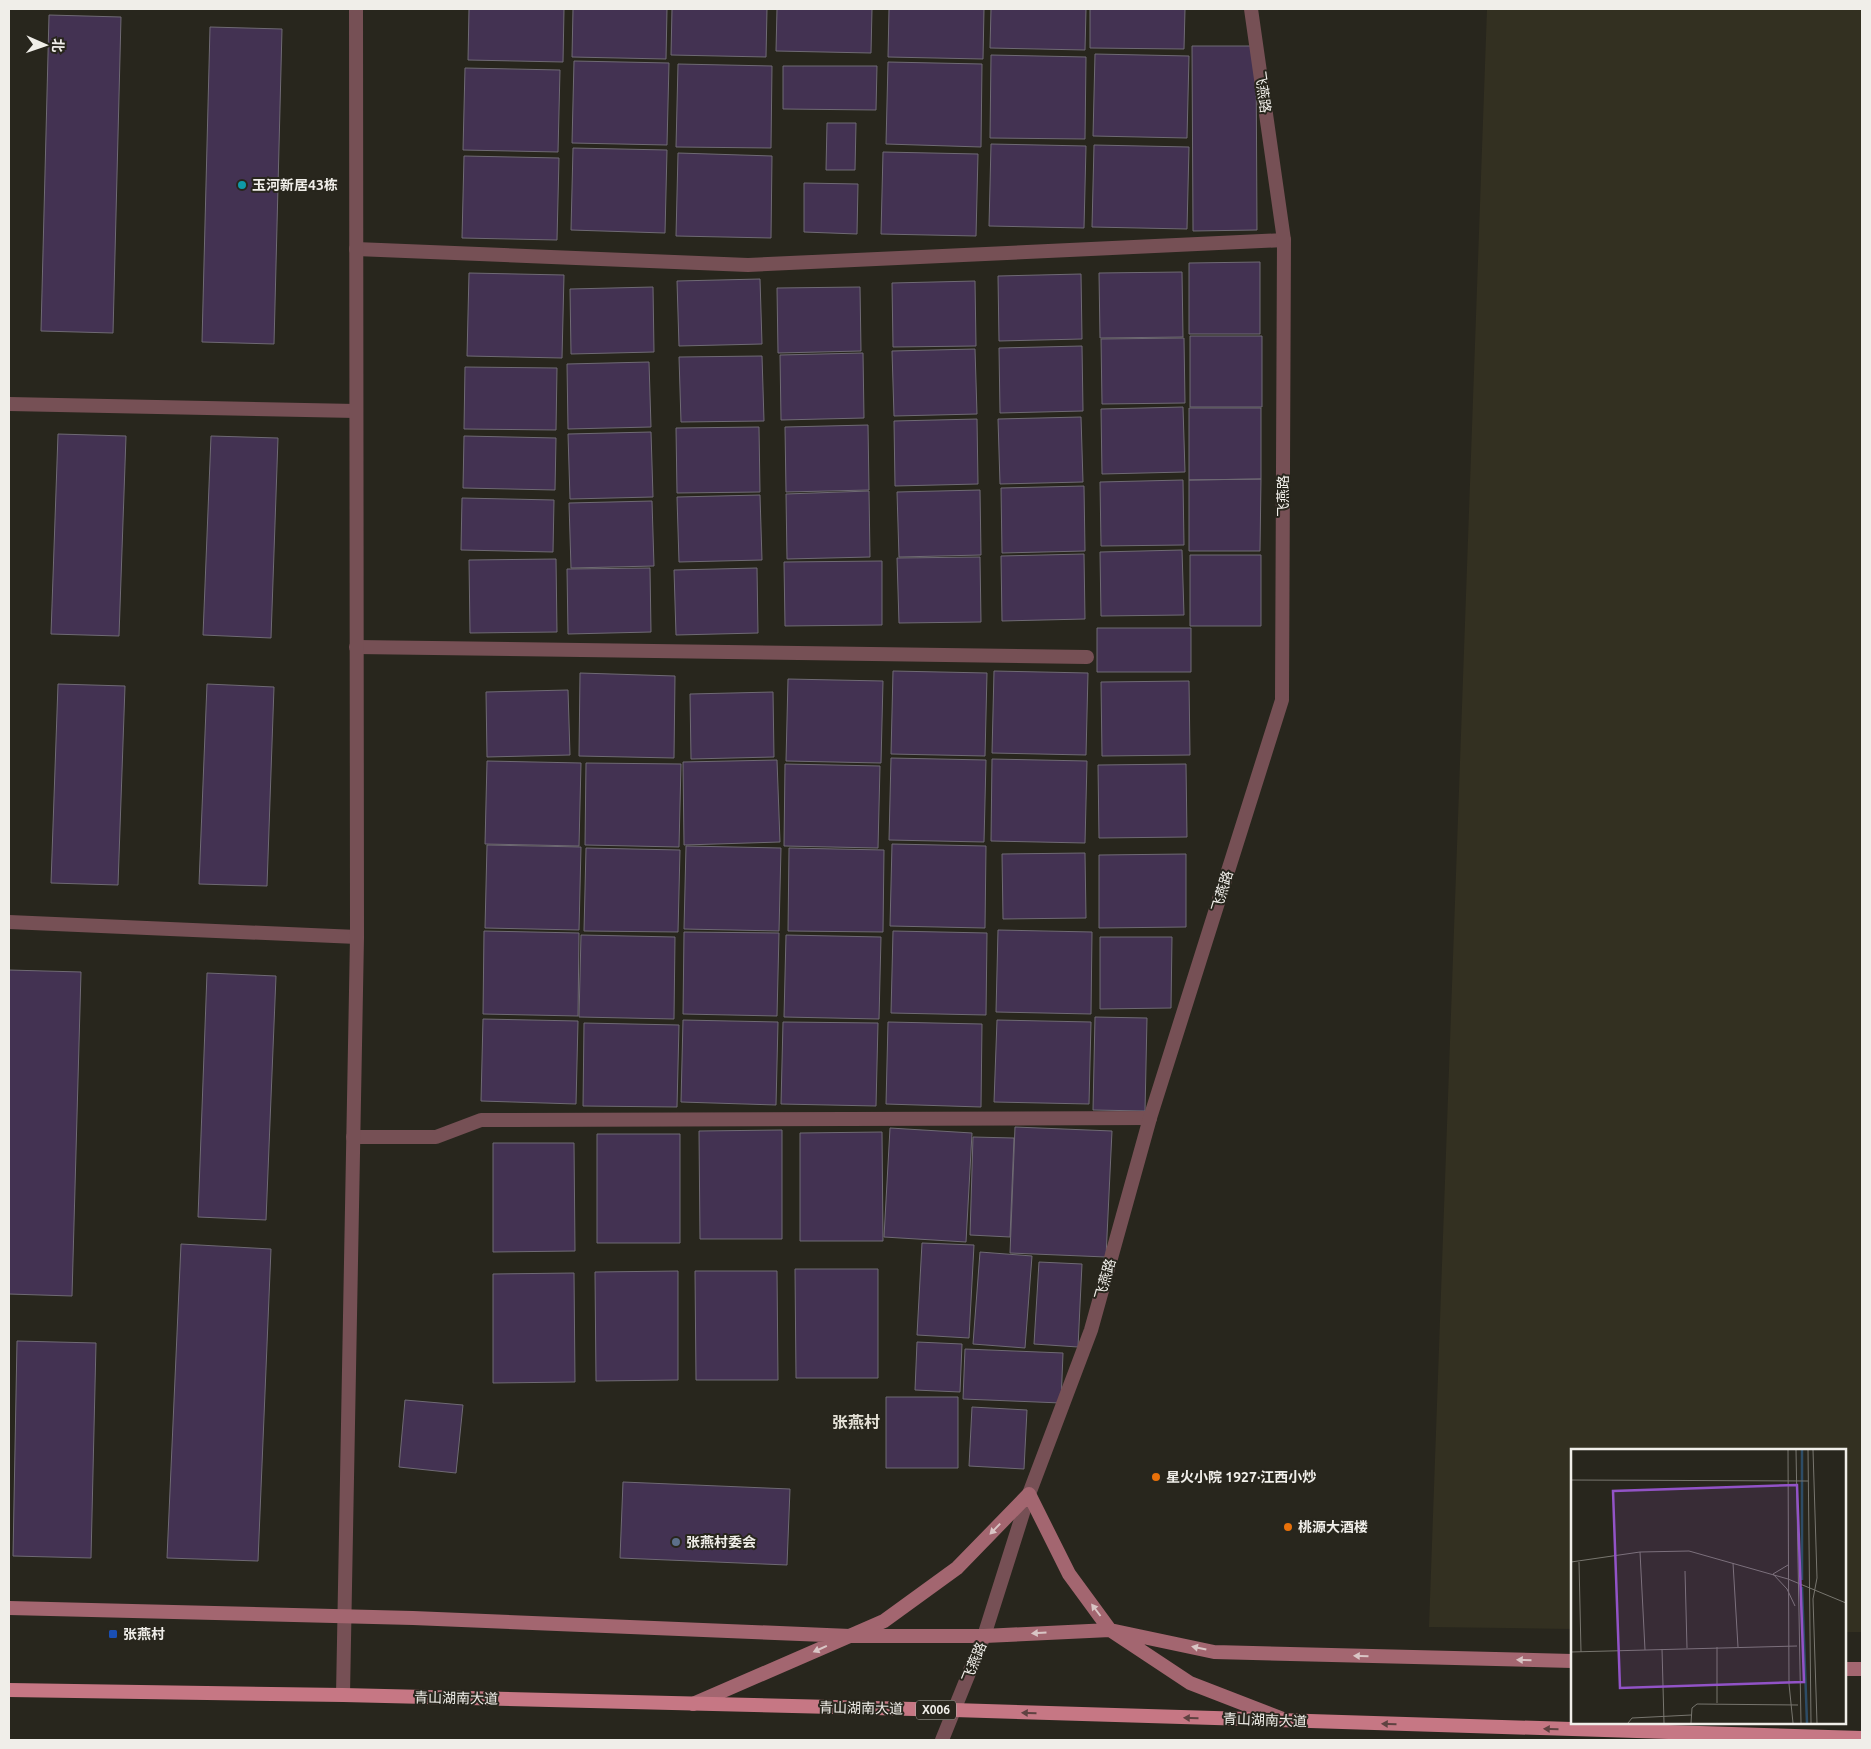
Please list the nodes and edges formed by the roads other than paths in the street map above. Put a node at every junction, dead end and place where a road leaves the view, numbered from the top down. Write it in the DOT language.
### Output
graph roads {
  1 [pos="356,9"];
  2 [pos="1251,9"];
  3 [pos="1284,240"];
  4 [pos="356,249"];
  5 [pos="9,404"];
  6 [pos="356,410"];
  7 [pos="356,647"];
  8 [pos="1087,657"];
  9 [pos="9,922"];
  10 [pos="357,937"];
  11 [pos="1150,1118"];
  12 [pos="353,1137"];
  13 [pos="1029,1494"];
  14 [pos="9,1608"];
  15 [pos="344,1616"];
  16 [pos="1110,1630"];
  17 [pos="850,1636"];
  18 [pos="984,1636"];
  19 [pos="1571,1662"];
  20 [pos="1846,1669"];
  21 [pos="1862,1670"];
  22 [pos="9,1690"];
  23 [pos="344,1695"];
  24 [pos="693,1704"];
  25 [pos="954,1710"];
  26 [pos="1286,1720"];
  27 [pos="1862,1738"];
  28 [pos="942,1740"];
  1 -- 4 [label="street"];
  2 -- 3 [label="street, 飞燕路"];
  3 -- 4 [label="street"];
  3 -- 11 [label="street, 飞燕路"];
  4 -- 6 [label="street"];
  5 -- 6 [label="street"];
  6 -- 7 [label="street"];
  7 -- 8 [label="street"];
  7 -- 10 [label="street"];
  9 -- 10 [label="street"];
  10 -- 12 [label="street"];
  11 -- 12 [label="street"];
  11 -- 13 [label="street, 飞燕路"];
  12 -- 15 [label="street"];
  16 -- 13 [label="main road, one-way"];
  13 -- 17 [label="main road, one-way"];
  13 -- 18 [label="street, 飞燕路"];
  14 -- 15 [label="main road"];
  15 -- 17 [label="main road"];
  15 -- 23 [label="street"];
  16 -- 18 [label="main road, one-way"];
  19 -- 16 [label="main road, one-way"];
  16 -- 26 [label="main road"];
  17 -- 18 [label="main road"];
  17 -- 24 [label="main road, one-way"];
  18 -- 25 [label="street, 飞燕路"];
  20 -- 21 [label="main road"];
  22 -- 23 [label="main road, 青山湖南大道 / X006"];
  23 -- 24 [label="main road, 青山湖南大道 / X006"];
  24 -- 25 [label="main road, 青山湖南大道 / X006"];
  26 -- 25 [label="main road, 青山湖南大道 / X006, one-way"];
  25 -- 28 [label="street, 飞燕路"];
  27 -- 26 [label="main road, 青山湖南大道 / X006, one-way"];
}
